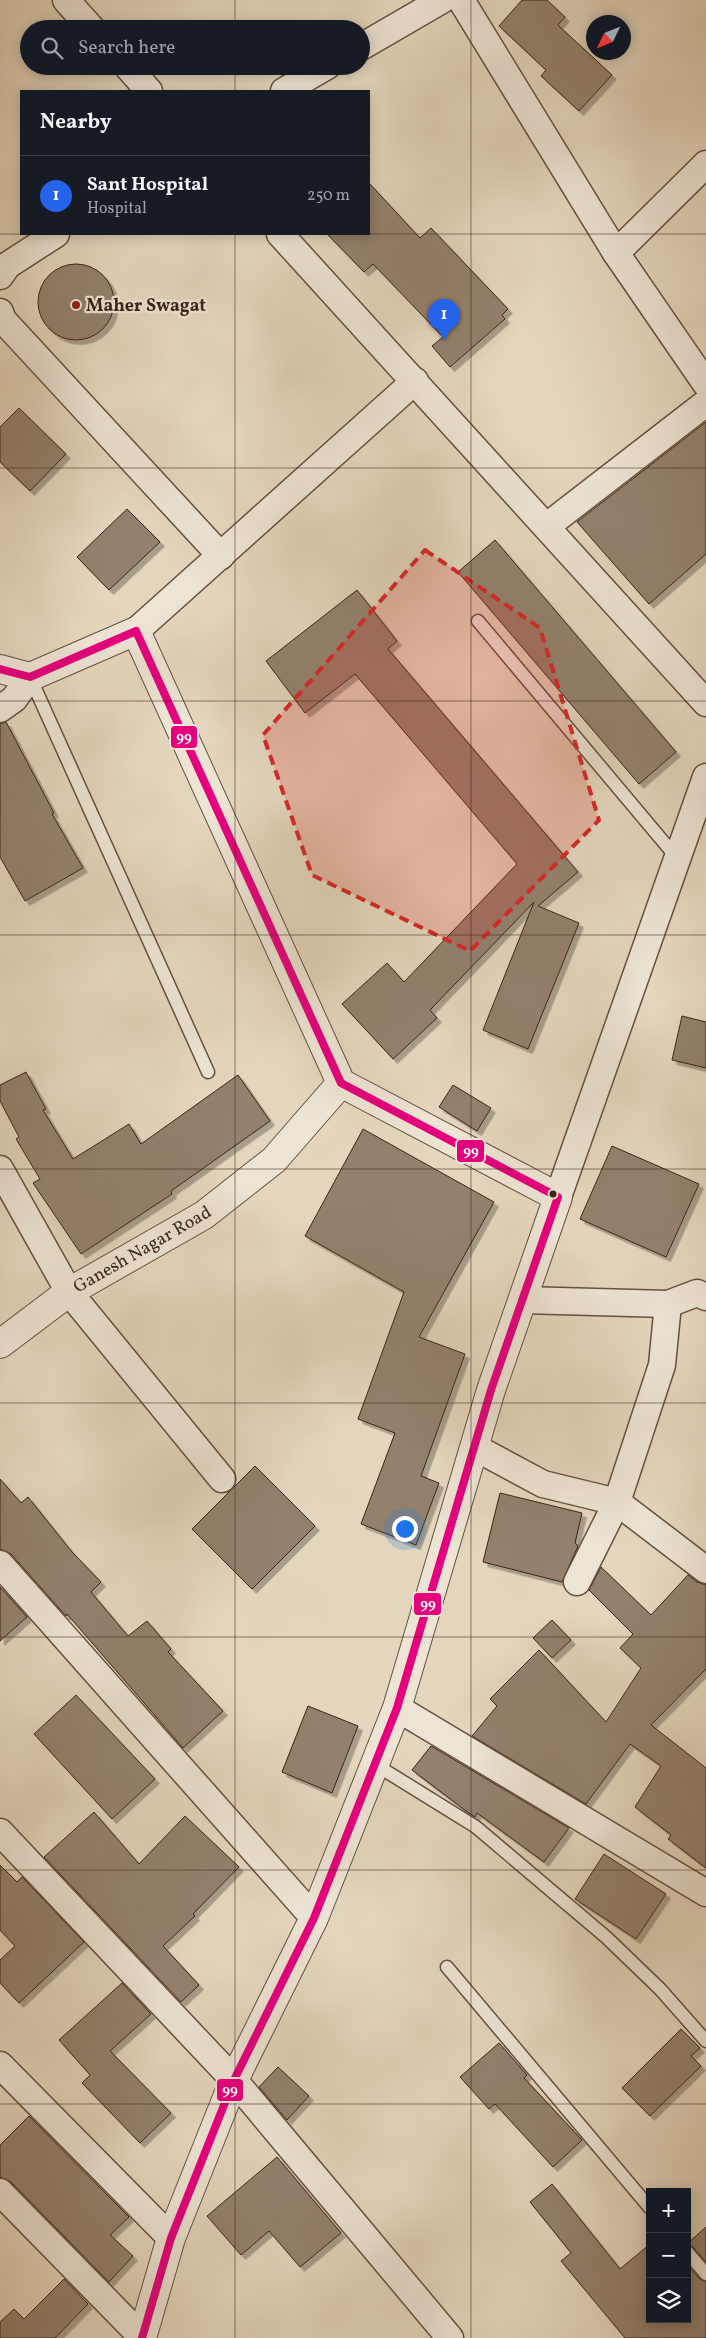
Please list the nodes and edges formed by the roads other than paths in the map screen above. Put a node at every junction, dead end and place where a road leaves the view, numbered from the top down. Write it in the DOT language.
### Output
graph roads {
  1 [pos="66,0"];
  2 [pos="442,0"];
  3 [pos="461,0"];
  4 [pos="84,20"];
  5 [pos="370,42"];
  6 [pos="135,75"];
  7 [pos="312,75"];
  8 [pos="149,90"];
  9 [pos="286,90"];
  10 [pos="706,164"];
  11 [pos="54,235"];
  12 [pos="281,235"];
  13 [pos="616,253"];
  14 [pos="0,276"];
  15 [pos="0,312"];
  16 [pos="416,380"];
  17 [pos="706,384"];
  18 [pos="706,403"];
  19 [pos="547,526"];
  20 [pos="221,556"];
  21 [pos="478,621"];
  22 [pos="136,631"];
  23 [pos="0,669"];
  24 [pos="30,677"];
  25 [pos="706,703"];
  26 [pos="0,709"];
  27 [pos="706,777"];
  28 [pos="697,827"];
  29 [pos="677,858"];
  30 [pos="208,1072"];
  31 [pos="341,1083"];
  32 [pos="0,1169"];
  33 [pos="558,1196"];
  34 [pos="703,1291"];
  35 [pos="69,1292"];
  36 [pos="522,1300"];
  37 [pos="668,1304"];
  38 [pos="0,1344"];
  39 [pos="474,1447"];
  40 [pos="222,1479"];
  41 [pos="617,1502"];
  42 [pos="0,1564"];
  43 [pos="706,1570"];
  44 [pos="576,1582"];
  45 [pos="398,1708"];
  46 [pos="376,1764"];
  47 [pos="0,1832"];
  48 [pos="706,1893"];
  49 [pos="314,1918"];
  50 [pos="447,1967"];
  51 [pos="706,2041"];
  52 [pos="0,2065"];
  53 [pos="234,2080"];
  54 [pos="0,2192"];
  55 [pos="646,2203"];
  56 [pos="171,2238"];
  57 [pos="691,2257"];
  58 [pos="706,2274"];
  59 [pos="142,2338"];
  60 [pos="450,2338"];
  1 -- 4 [label="street"];
  2 -- 5 [label="street"];
  3 -- 13 [label="street"];
  6 -- 8 [label="street"];
  7 -- 9 [label="street"];
  10 -- 13 [label="street"];
  11 -- 14 [label="street"];
  12 -- 16 [label="street"];
  13 -- 17 [label="street"];
  15 -- 20 [label="street"];
  16 -- 19 [label="street"];
  16 -- 20 [label="street"];
  18 -- 19 [label="street"];
  19 -- 25 [label="street"];
  20 -- 22 [label="street"];
  21 -- 29 [label="lane"];
  22 -- 24 [label="street"];
  22 -- 31 [label="street"];
  23 -- 24 [label="street"];
  24 -- 26 [label="street"];
  24 -- 30 [label="lane"];
  27 -- 28 [label="street"];
  28 -- 29 [label="street"];
  29 -- 33 [label="street"];
  31 -- 33 [label="street"];
  31 -- 35 [label="street, Ganesh Nagar Road"];
  32 -- 35 [label="street"];
  33 -- 36 [label="street"];
  34 -- 37 [label="street"];
  35 -- 38 [label="street, Ganesh Nagar Road"];
  35 -- 40 [label="street"];
  36 -- 37 [label="street"];
  36 -- 39 [label="street"];
  37 -- 41 [label="street"];
  39 -- 41 [label="street"];
  39 -- 45 [label="street"];
  41 -- 43 [label="street"];
  41 -- 44 [label="street"];
  42 -- 49 [label="street"];
  45 -- 46 [label="street"];
  45 -- 48 [label="street"];
  46 -- 49 [label="street"];
  46 -- 51 [label="lane"];
  47 -- 53 [label="street"];
  49 -- 53 [label="street"];
  50 -- 55 [label="lane"];
  52 -- 56 [label="street"];
  53 -- 56 [label="street"];
  53 -- 60 [label="street"];
  54 -- 59 [label="street"];
  56 -- 59 [label="street"];
  57 -- 58 [label="lane"];
}
